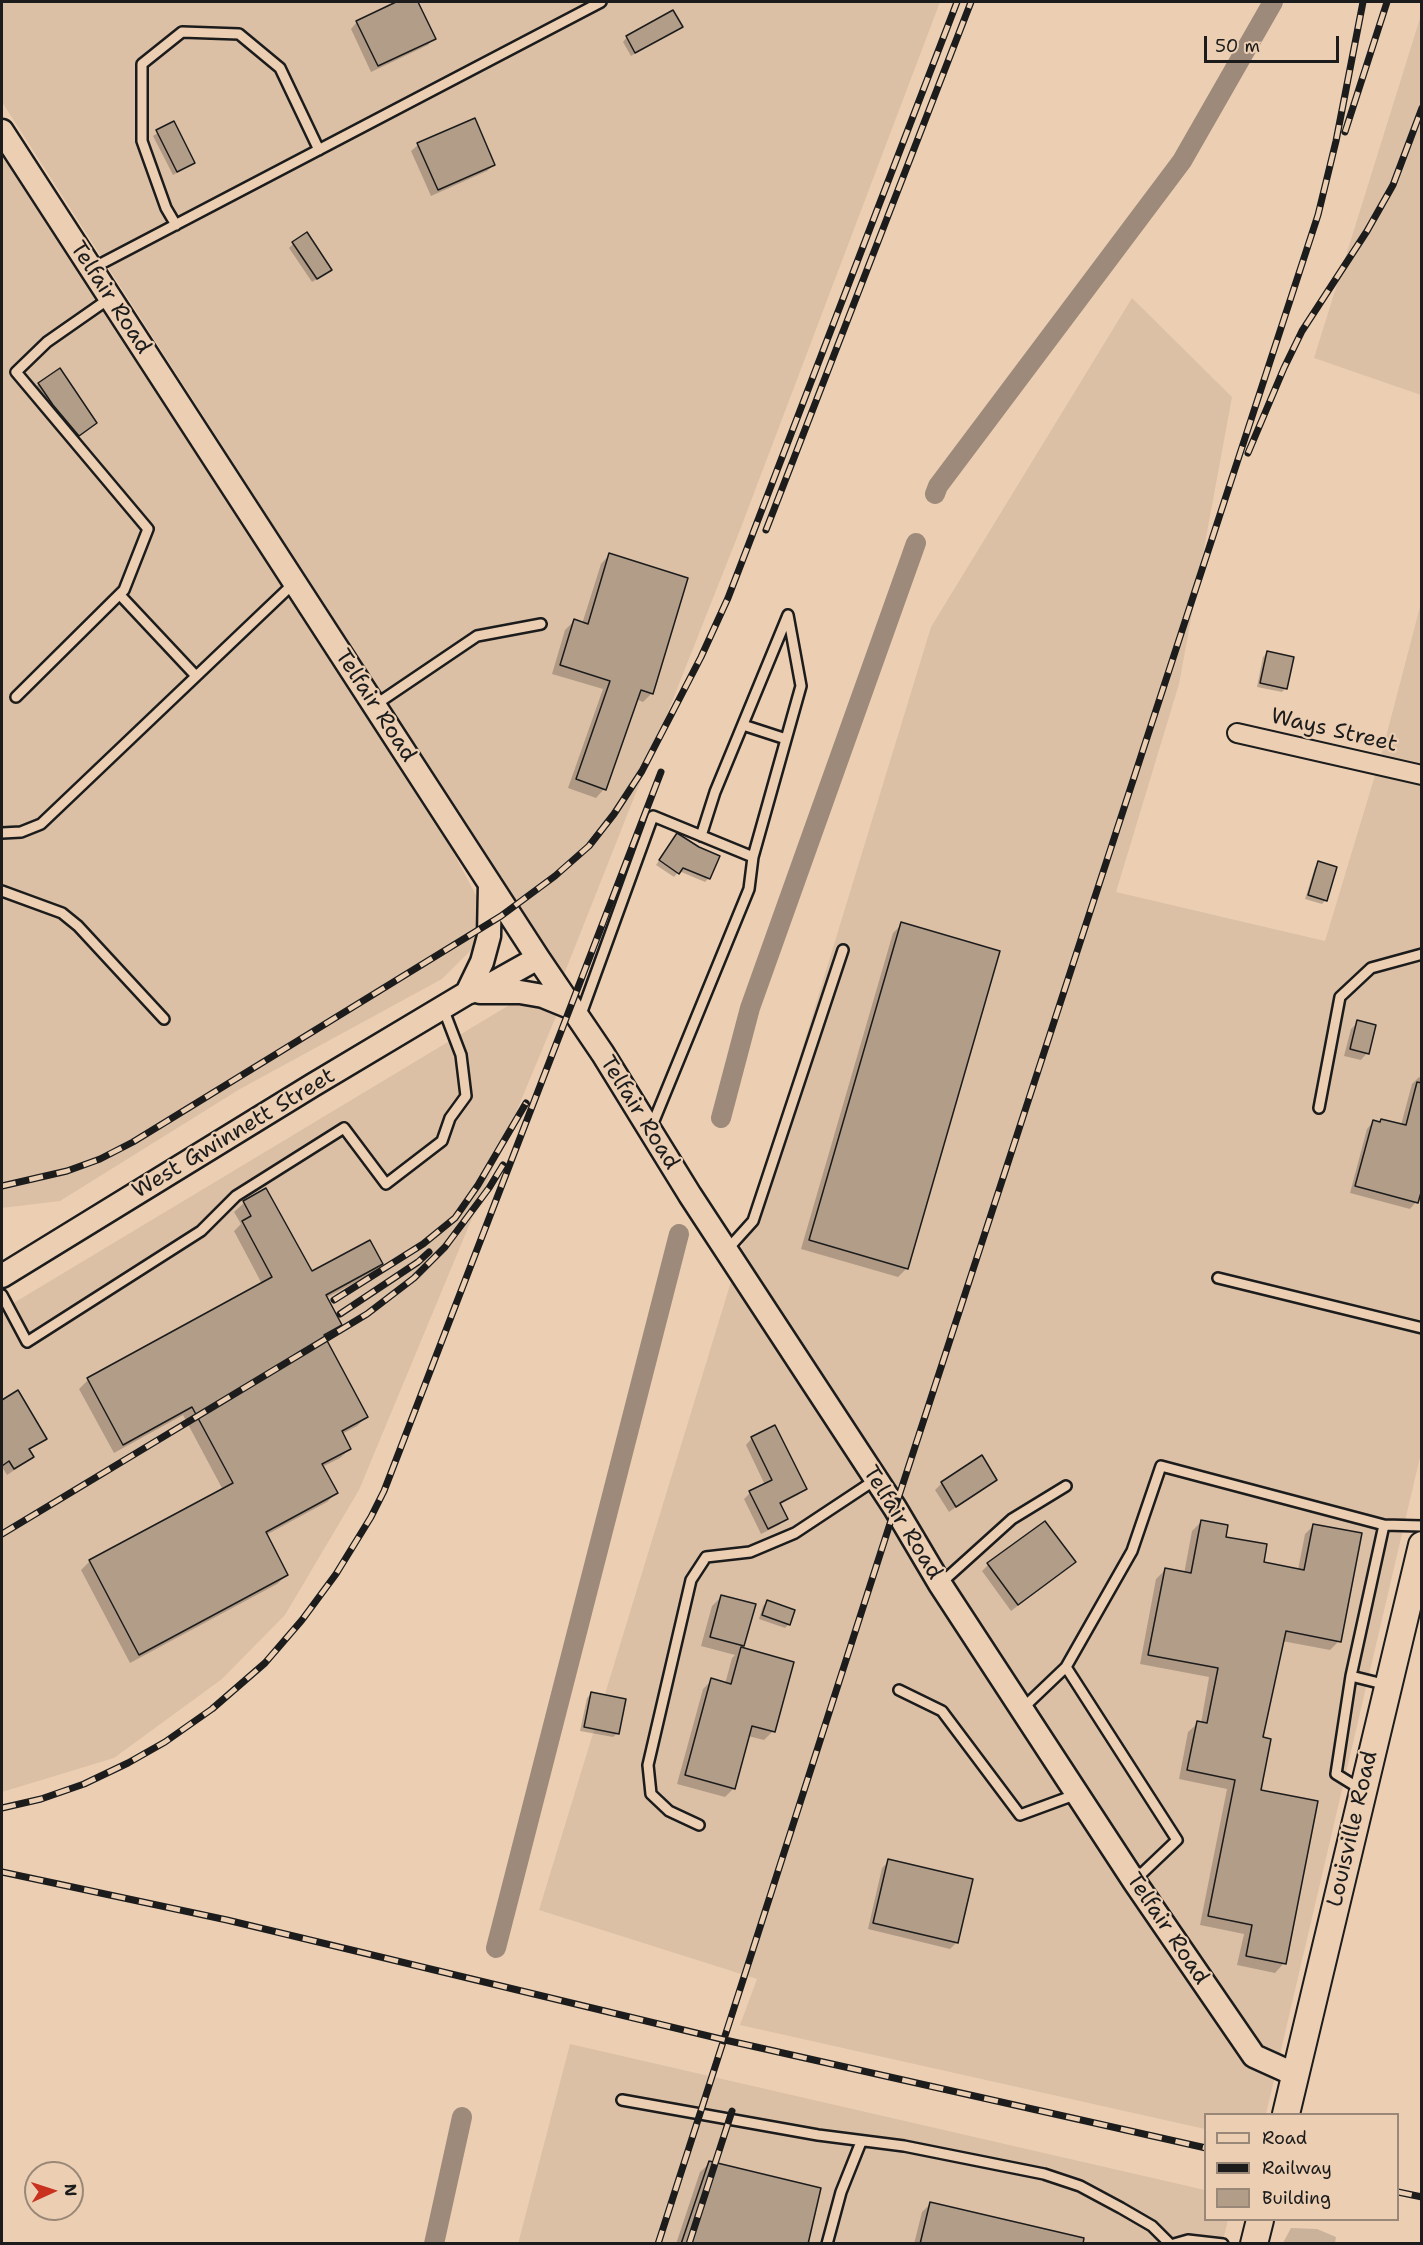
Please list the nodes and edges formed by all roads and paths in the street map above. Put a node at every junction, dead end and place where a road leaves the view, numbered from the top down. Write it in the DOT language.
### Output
graph roads {
  1 [pos="601,2"];
  2 [pos="2,131"];
  3 [pos="318,150"];
  4 [pos="176,225"];
  5 [pos="91,269"];
  6 [pos="110,298"];
  7 [pos="294,582"];
  8 [pos="120,595"];
  9 [pos="541,624"];
  10 [pos="196,676"];
  11 [pos="16,697"];
  12 [pos="375,705"];
  13 [pos="743,725"];
  14 [pos="1237,734"];
  15 [pos="786,739"];
  16 [pos="1422,775"];
  17 [pos="2,833"];
  18 [pos="701,836"];
  19 [pos="753,857"];
  20 [pos="490,884"];
  21 [pos="2,891"];
  22 [pos="843,950"];
  23 [pos="534,952"];
  24 [pos="1422,954"];
  25 [pos="467,993"];
  26 [pos="443,1008"];
  27 [pos="575,1013"];
  28 [pos="164,1019"];
  29 [pos="1319,1108"];
  30 [pos="650,1131"];
  31 [pos="726,1251"];
  32 [pos="2,1276"];
  33 [pos="1218,1278"];
  34 [pos="2,1294"];
  35 [pos="1422,1329"];
  36 [pos="875,1480"];
  37 [pos="1066,1485"];
  38 [pos="1384,1525"];
  39 [pos="1422,1526"];
  40 [pos="1422,1545"];
  41 [pos="940,1584"];
  42 [pos="1066,1667"];
  43 [pos="1351,1676"];
  44 [pos="1387,1685"];
  45 [pos="900,1690"];
  46 [pos="1022,1709"];
  47 [pos="1362,1790"];
  48 [pos="1077,1794"];
  49 [pos="699,1826"];
  50 [pos="1134,1881"];
  51 [pos="1296,2075"];
  52 [pos="622,2100"];
  53 [pos="1286,2113"];
  54 [pos="861,2142"];
  55 [pos="1260,2221"];
  56 [pos="827,2244"];
  57 [pos="1172,2244"];
  58 [pos="1223,2244"];
  59 [pos="1254,2244"];
  1 -- 3 [label="lane"];
  2 -- 5 [label="street, Telfair Road"];
  3 -- 4 [label="lane"];
  3 -- 4 [label="lane"];
  4 -- 5 [label="lane"];
  5 -- 6 [label="street, Telfair Road"];
  6 -- 7 [label="street, Telfair Road"];
  6 -- 8 [label="lane"];
  7 -- 10 [label="lane"];
  7 -- 12 [label="street, Telfair Road"];
  8 -- 10 [label="lane"];
  8 -- 11 [label="lane"];
  9 -- 12 [label="lane"];
  10 -- 17 [label="lane"];
  12 -- 20 [label="street, Telfair Road"];
  13 -- 15 [label="lane"];
  13 -- 15 [label="lane"];
  13 -- 18 [label="lane"];
  14 -- 16 [label="street, Ways Street"];
  15 -- 19 [label="lane"];
  18 -- 19 [label="lane"];
  18 -- 27 [label="lane"];
  19 -- 30 [label="lane"];
  20 -- 23 [label="street, Telfair Road"];
  20 -- 25 [label="street"];
  21 -- 28 [label="lane"];
  22 -- 31 [label="lane"];
  23 -- 25 [label="street, West Gwinnett Street"];
  23 -- 27 [label="street, Telfair Road"];
  24 -- 29 [label="lane"];
  25 -- 26 [label="street, West Gwinnett Street"];
  25 -- 27 [label="street"];
  26 -- 32 [label="street, West Gwinnett Street"];
  26 -- 34 [label="lane"];
  27 -- 30 [label="street, Telfair Road"];
  30 -- 31 [label="street, Telfair Road"];
  31 -- 36 [label="street, Telfair Road"];
  33 -- 35 [label="lane"];
  36 -- 41 [label="street, Telfair Road"];
  36 -- 49 [label="lane"];
  37 -- 41 [label="lane"];
  38 -- 39 [label="lane"];
  38 -- 42 [label="lane"];
  38 -- 43 [label="lane"];
  40 -- 44 [label="main road, Louisville Road"];
  41 -- 46 [label="street, Telfair Road"];
  42 -- 46 [label="lane"];
  42 -- 50 [label="lane"];
  43 -- 44 [label="lane"];
  43 -- 47 [label="lane"];
  44 -- 47 [label="main road, Louisville Road"];
  45 -- 48 [label="lane"];
  46 -- 48 [label="street, Telfair Road"];
  47 -- 51 [label="main road, Louisville Road"];
  48 -- 50 [label="street, Telfair Road"];
  50 -- 51 [label="street, Telfair Road"];
  51 -- 53 [label="main road, Louisville Road"];
  52 -- 54 [label="lane"];
  54 -- 56 [label="lane"];
  54 -- 57 [label="lane"];
  55 -- 59 [label="main road"];
  57 -- 58 [label="lane"];
}
